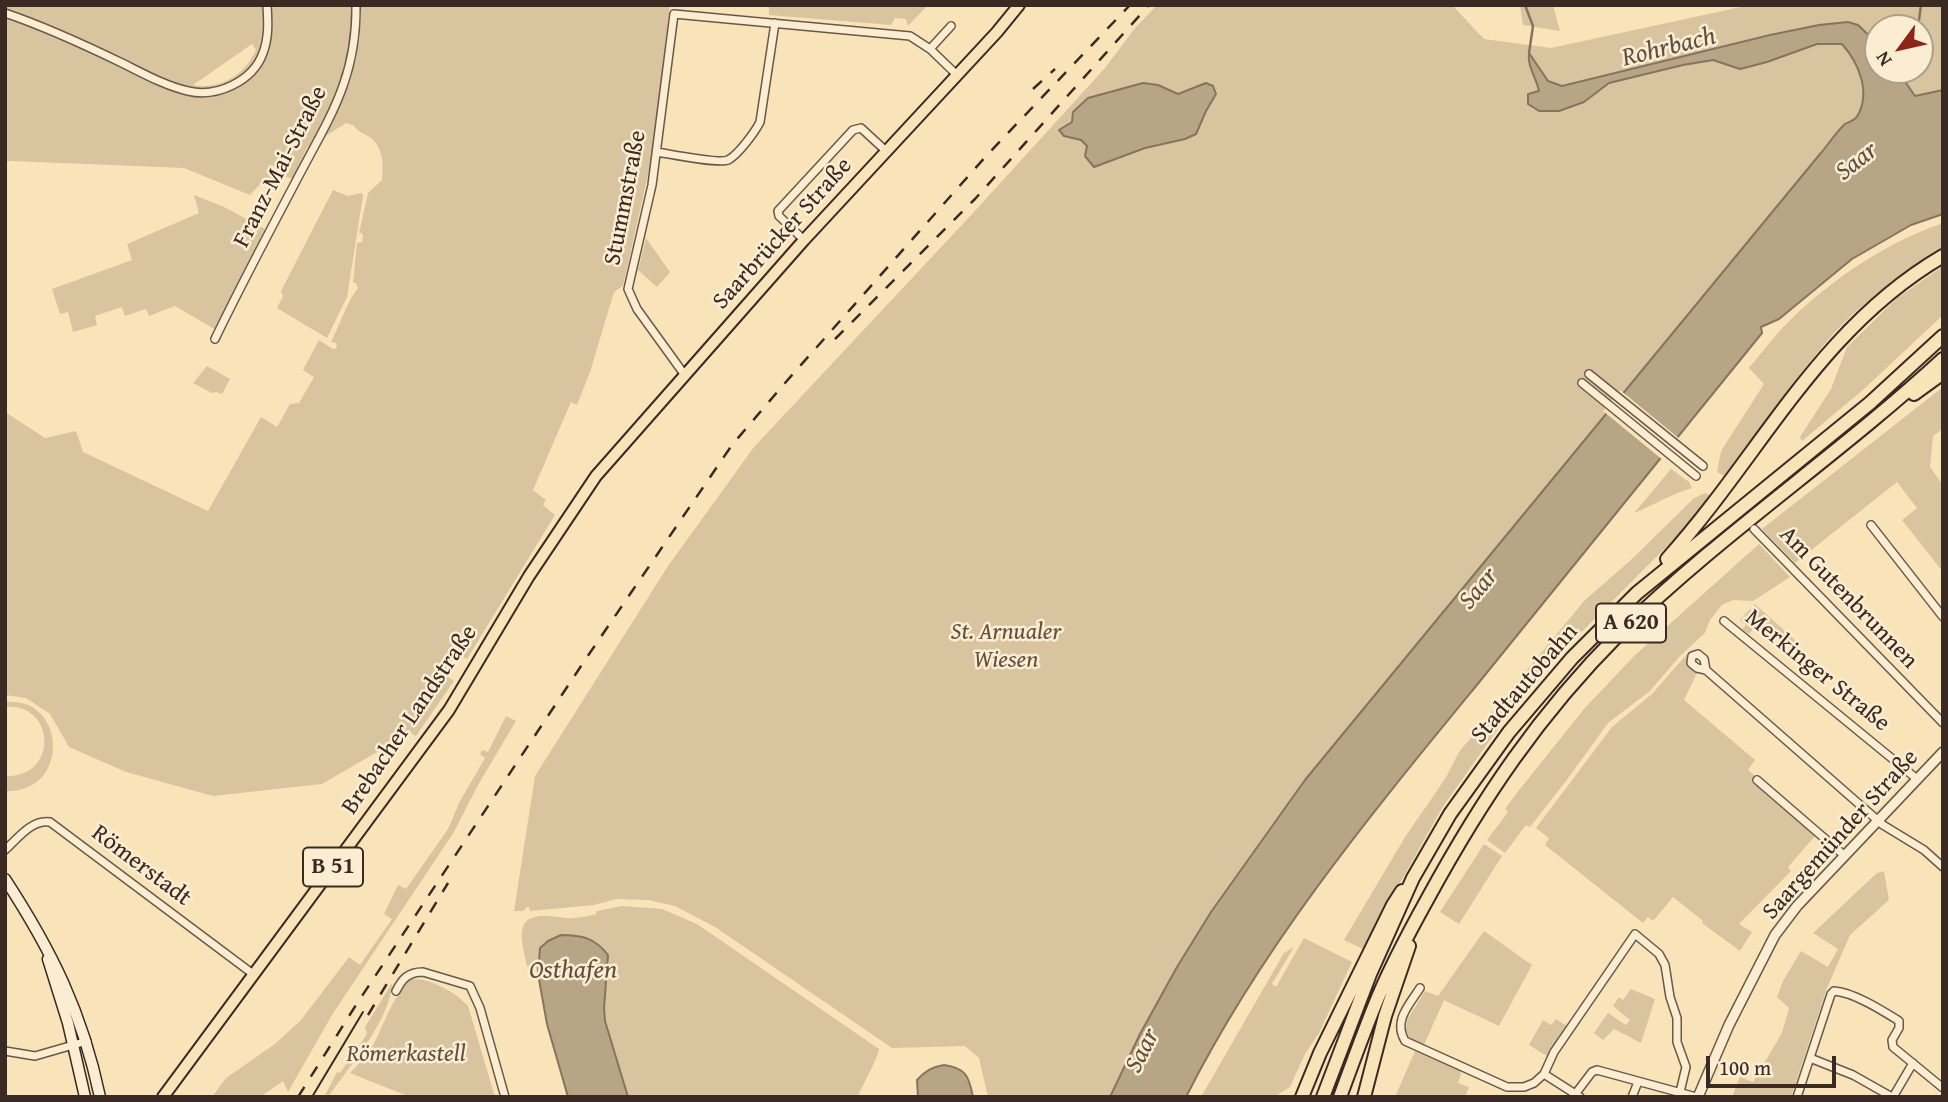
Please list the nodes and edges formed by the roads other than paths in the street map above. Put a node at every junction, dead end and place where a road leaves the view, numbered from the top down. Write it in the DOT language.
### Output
graph roads {
  1 [pos="267,5"];
  2 [pos="356,5"];
  3 [pos="1018,5"];
  4 [pos="5,13"];
  5 [pos="775,23"];
  6 [pos="951,26"];
  7 [pos="930,49"];
  8 [pos="956,74"];
  9 [pos="886,151"];
  10 [pos="657,152"];
  11 [pos="804,240"];
  12 [pos="1943,256"];
  13 [pos="1943,336"];
  14 [pos="215,339"];
  15 [pos="1943,359"];
  16 [pos="1943,373"];
  17 [pos="684,374"];
  18 [pos="1589,374"];
  19 [pos="1582,383"];
  20 [pos="1881,415"];
  21 [pos="1703,466"];
  22 [pos="1696,476"];
  23 [pos="582,494"];
  24 [pos="1871,525"];
  25 [pos="1754,529"];
  26 [pos="1637,593"];
  27 [pos="1943,617"];
  28 [pos="1724,621"];
  29 [pos="1706,670"];
  30 [pos="1943,723"];
  31 [pos="1943,752"];
  32 [pos="1917,779"];
  33 [pos="1757,780"];
  34 [pos="1878,821"];
  35 [pos="5,850"];
  36 [pos="1845,856"];
  37 [pos="1943,867"];
  38 [pos="1413,878"];
  39 [pos="5,880"];
  40 [pos="1427,900"];
  41 [pos="45,948"];
  42 [pos="253,974"];
  43 [pos="1420,988"];
  44 [pos="396,991"];
  45 [pos="87,1041"];
  46 [pos="74,1045"];
  47 [pos="5,1051"];
  48 [pos="1810,1058"];
  49 [pos="1913,1063"];
  50 [pos="1544,1074"];
  51 [pos="1639,1082"];
  52 [pos="1943,1088"];
  53 [pos="1679,1092"];
  54 [pos="1577,1095"];
  55 [pos="85,1097"];
  56 [pos="100,1097"];
  57 [pos="163,1097"];
  58 [pos="505,1097"];
  59 [pos="1302,1097"];
  60 [pos="1324,1097"];
  61 [pos="1340,1097"];
  62 [pos="1364,1097"];
  63 [pos="1632,1097"];
  64 [pos="1697,1097"];
  65 [pos="1797,1097"];
  66 [pos="1892,1097"];
  1 -- 4 [label="street"];
  2 -- 14 [label="street, Franz-Mai-Straße"];
  3 -- 8 [label="main road, Saarbrücker Straße / B 51"];
  5 -- 7 [label="street"];
  5 -- 10 [label="street"];
  5 -- 10 [label="street, Stummstraße"];
  6 -- 7 [label="street"];
  7 -- 8 [label="street"];
  8 -- 9 [label="main road, Saarbrücker Straße / B 51"];
  9 -- 11 [label="main road, Saarbrücker Straße / B 51"];
  9 -- 11 [label="street"];
  10 -- 17 [label="street, Stummstraße"];
  11 -- 17 [label="main road, Saarbrücker Straße / B 51"];
  12 -- 26 [label="highway"];
  13 -- 26 [label="highway, Stadtautobahn / A 620"];
  15 -- 20 [label="highway, Stadtautobahn / A 620"];
  16 -- 20 [label="highway"];
  17 -- 23 [label="main road, Saarbrücker Straße / B 51"];
  18 -- 21 [label="street"];
  19 -- 22 [label="street"];
  20 -- 40 [label="highway, Stadtautobahn / A 620"];
  23 -- 42 [label="main road, Brebacher Landstraße / B 51"];
  24 -- 27 [label="street"];
  25 -- 30 [label="street, Am Gutenbrunnen"];
  26 -- 38 [label="highway, Stadtautobahn / A 620"];
  28 -- 32 [label="street, Merkinger Straße"];
  29 -- 34 [label="street"];
  31 -- 32 [label="street, Saargemünder Straße"];
  32 -- 34 [label="street, Saargemünder Straße"];
  33 -- 36 [label="street"];
  34 -- 36 [label="street, Saargemünder Straße"];
  34 -- 37 [label="street"];
  35 -- 42 [label="street, Römerstadt"];
  36 -- 64 [label="street, Saargemünder Straße"];
  38 -- 59 [label="highway"];
  38 -- 60 [label="highway, Stadtautobahn / A 620"];
  39 -- 41 [label="main road"];
  40 -- 61 [label="highway, Stadtautobahn / A 620"];
  40 -- 62 [label="highway"];
  41 -- 45 [label="main road"];
  41 -- 46 [label="main road"];
  42 -- 57 [label="main road, Brebacher Landstraße / B 51"];
  43 -- 50 [label="street"];
  44 -- 58 [label="street"];
  45 -- 46 [label="street"];
  45 -- 56 [label="main road"];
  46 -- 47 [label="street"];
  46 -- 55 [label="main road"];
  48 -- 49 [label="street"];
  48 -- 65 [label="street"];
  48 -- 66 [label="street"];
  49 -- 52 [label="street"];
  49 -- 66 [label="street"];
  50 -- 53 [label="street"];
  50 -- 54 [label="street"];
  51 -- 53 [label="street, Saargemünder Straße"];
  51 -- 54 [label="street, Saargemünder Straße"];
  51 -- 63 [label="street"];
  53 -- 64 [label="street, Saargemünder Straße"];
}
